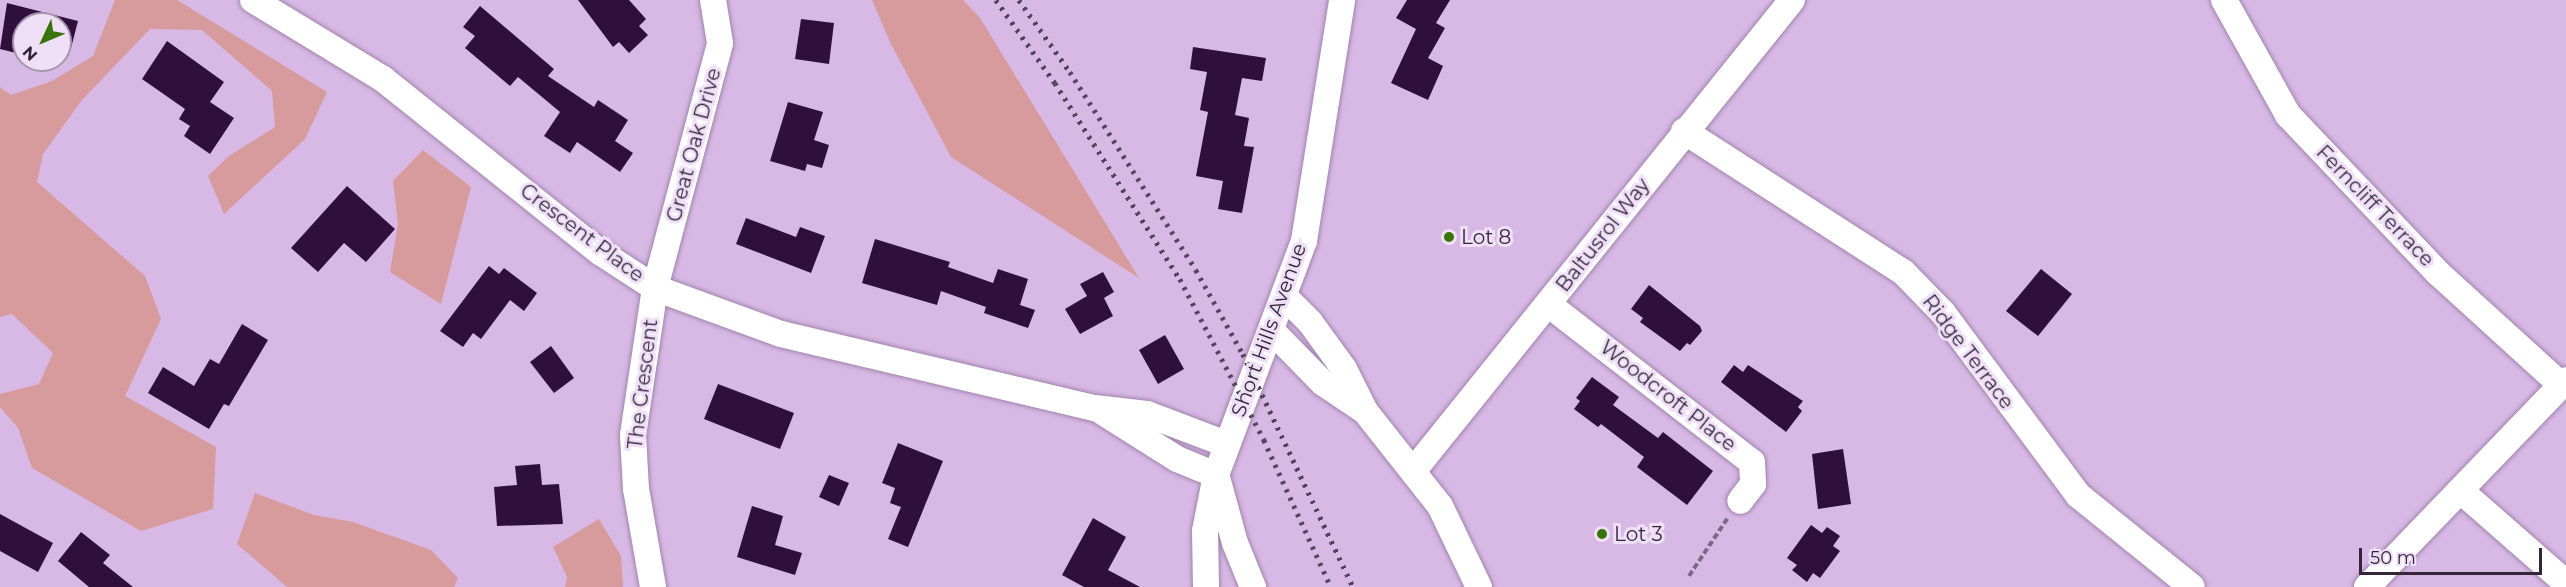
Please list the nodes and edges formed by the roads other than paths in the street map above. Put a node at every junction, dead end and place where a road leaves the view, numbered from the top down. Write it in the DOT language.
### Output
graph roads {
  1 [pos="253,0"];
  2 [pos="713,0"];
  3 [pos="1342,0"];
  4 [pos="1792,0"];
  5 [pos="2224,0"];
  6 [pos="1684,131"];
  7 [pos="655,288"];
  8 [pos="1285,297"];
  9 [pos="1548,304"];
  10 [pos="1272,332"];
  11 [pos="2563,382"];
  12 [pos="1095,408"];
  13 [pos="1365,411"];
  14 [pos="1227,444"];
  15 [pos="1414,470"];
  16 [pos="1216,475"];
  17 [pos="2461,491"];
  18 [pos="1740,501"];
  19 [pos="2566,583"];
  20 [pos="653,587"];
  21 [pos="1206,587"];
  22 [pos="1253,587"];
  23 [pos="1479,587"];
  24 [pos="2192,587"];
  25 [pos="2367,587"];
  1 -- 7 [label="street, Crescent Place"];
  2 -- 7 [label="street, Great Oak Drive"];
  3 -- 8 [label="street, Short Hills Avenue"];
  4 -- 6 [label="street, Baltusrol Way"];
  5 -- 11 [label="street, Ferncliff Terrace"];
  6 -- 9 [label="street, Baltusrol Way"];
  6 -- 24 [label="street, Ridge Terrace"];
  7 -- 12 [label="street, Crescent Place"];
  7 -- 20 [label="street, The Crescent"];
  8 -- 10 [label="street, Short Hills Avenue"];
  8 -- 13 [label="street"];
  9 -- 15 [label="street, Baltusrol Way"];
  9 -- 18 [label="street, Woodcroft Place"];
  10 -- 13 [label="street"];
  10 -- 14 [label="street, Short Hills Avenue"];
  11 -- 17 [label="street"];
  12 -- 14 [label="street, Crescent Place"];
  12 -- 16 [label="street, Crescent Place"];
  13 -- 15 [label="street"];
  14 -- 16 [label="street, Short Hills Avenue"];
  15 -- 23 [label="street"];
  16 -- 21 [label="street, Short Hills Avenue"];
  16 -- 22 [label="street"];
  17 -- 19 [label="street"];
  17 -- 25 [label="street"];
}
